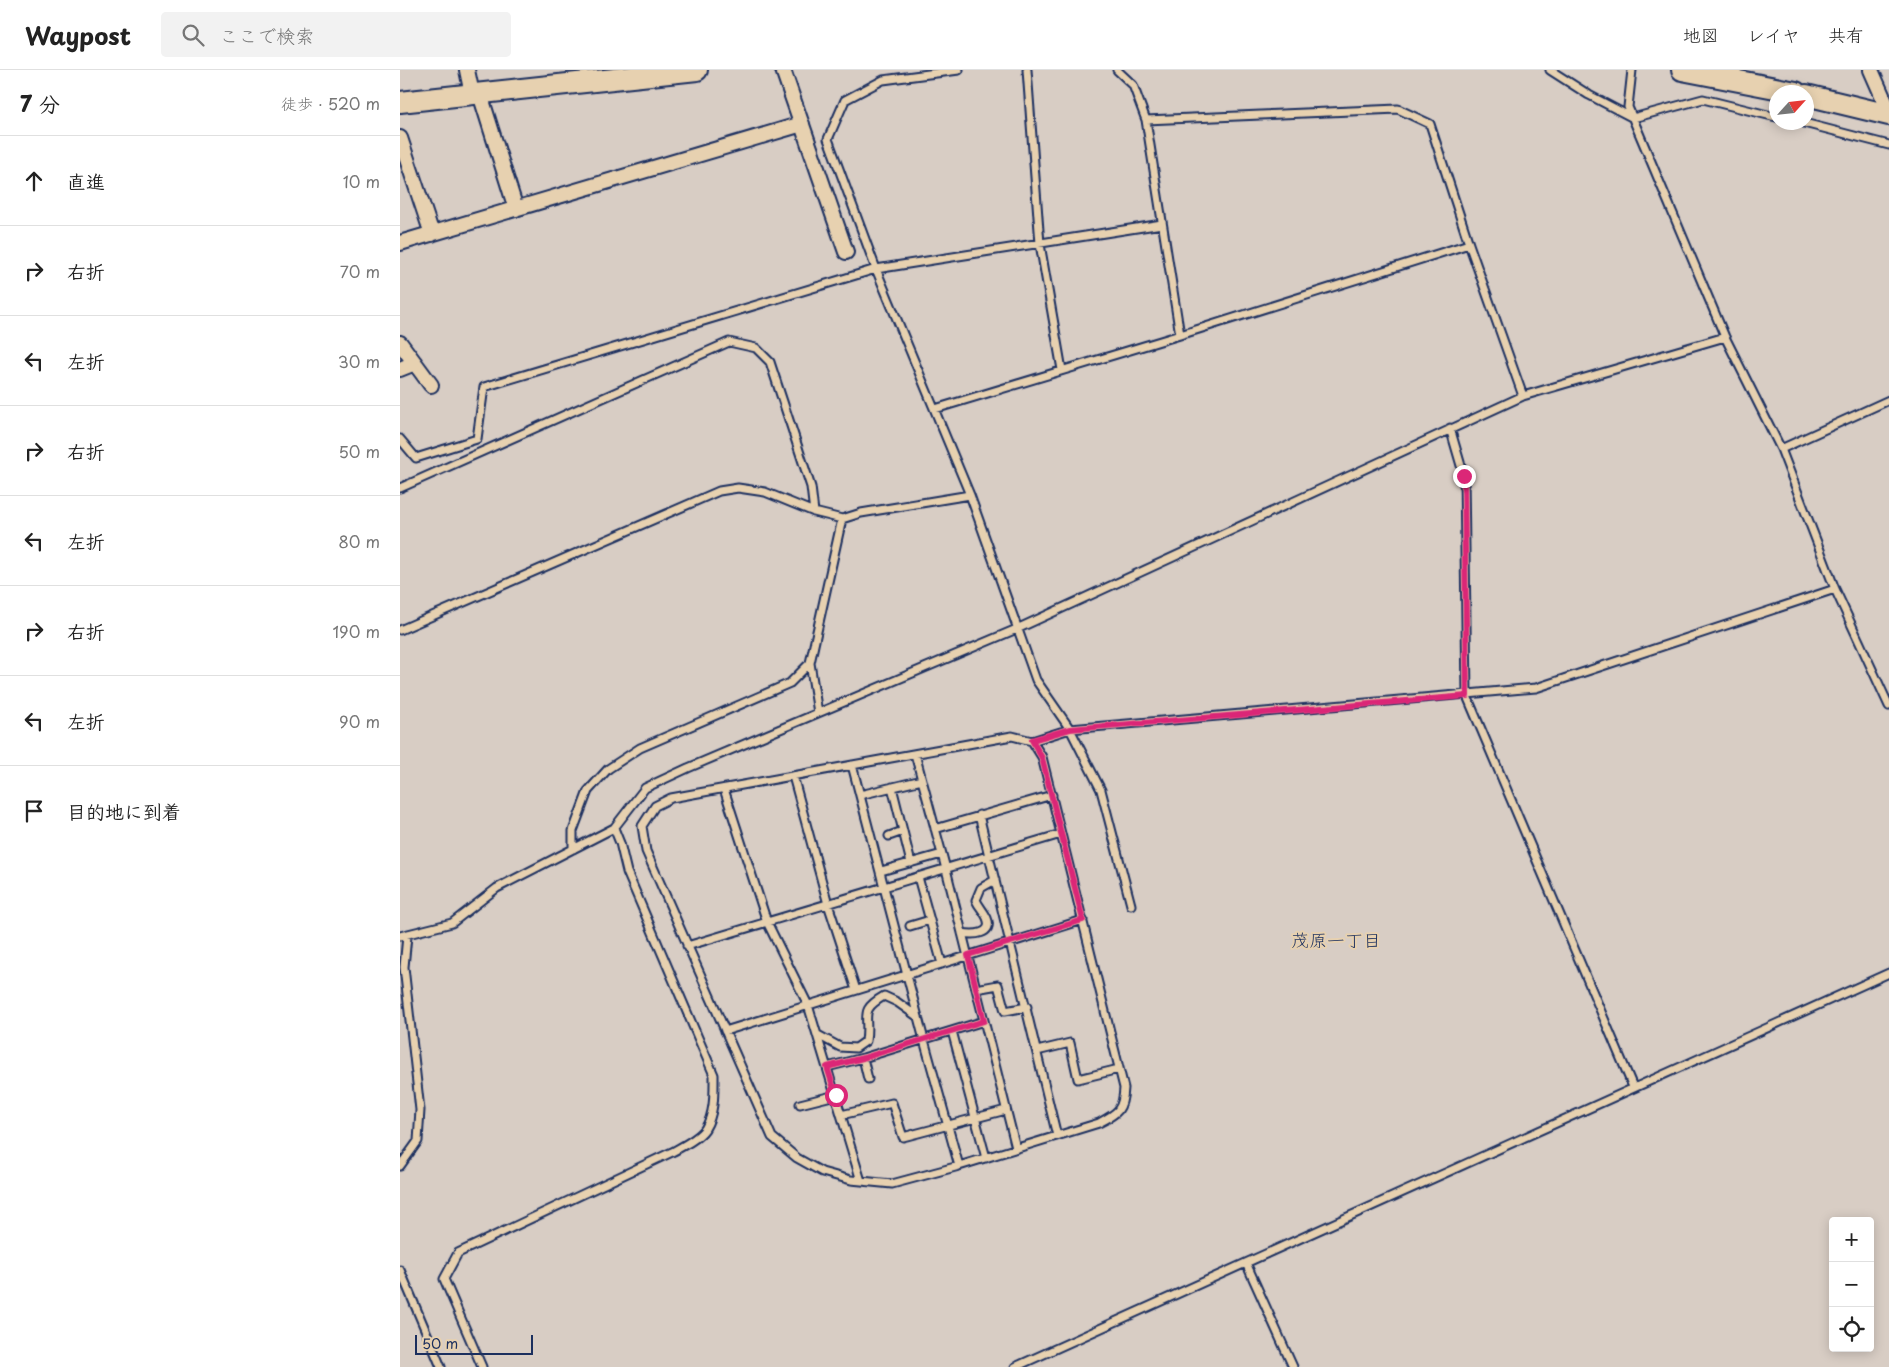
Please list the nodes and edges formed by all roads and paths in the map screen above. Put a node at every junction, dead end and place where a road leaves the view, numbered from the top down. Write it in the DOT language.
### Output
graph roads {
  1 [pos="467,70"];
  2 [pos="692,70"];
  3 [pos="783,70"];
  4 [pos="960,70"];
  5 [pos="1027,70"];
  6 [pos="1118,70"];
  7 [pos="1550,70"];
  8 [pos="1632,70"];
  9 [pos="1682,70"];
  10 [pos="1871,70"];
  11 [pos="1769,87"];
  12 [pos="476,94"];
  13 [pos="1814,97"];
  14 [pos="400,102"];
  15 [pos="1889,111"];
  16 [pos="1769,115"];
  17 [pos="1889,115"];
  18 [pos="1633,118"];
  19 [pos="1146,120"];
  20 [pos="802,124"];
  21 [pos="1814,126"];
  22 [pos="400,138"];
  23 [pos="1889,145"];
  24 [pos="516,209"];
  25 [pos="1162,224"];
  26 [pos="432,234"];
  27 [pos="400,243"];
  28 [pos="1040,244"];
  29 [pos="1469,244"];
  30 [pos="846,252"];
  31 [pos="876,269"];
  32 [pos="1180,335"];
  33 [pos="1725,337"];
  34 [pos="400,343"];
  35 [pos="415,363"];
  36 [pos="400,369"];
  37 [pos="1062,370"];
  38 [pos="431,385"];
  39 [pos="1523,396"];
  40 [pos="1889,400"];
  41 [pos="935,409"];
  42 [pos="1450,428"];
  43 [pos="400,439"];
  44 [pos="1781,449"];
  45 [pos="400,488"];
  46 [pos="970,496"];
  47 [pos="814,512"];
  48 [pos="842,519"];
  49 [pos="1835,589"];
  50 [pos="1019,628"];
  51 [pos="400,630"];
  52 [pos="810,663"];
  53 [pos="1467,696"];
  54 [pos="1889,706"];
  55 [pos="818,713"];
  56 [pos="1070,729"];
  57 [pos="1032,740"];
  58 [pos="915,754"];
  59 [pos="852,765"];
  60 [pos="792,776"];
  61 [pos="922,780"];
  62 [pos="892,787"];
  63 [pos="724,789"];
  64 [pos="1052,794"];
  65 [pos="860,795"];
  66 [pos="979,815"];
  67 [pos="614,828"];
  68 [pos="935,829"];
  69 [pos="903,831"];
  70 [pos="1061,834"];
  71 [pos="890,836"];
  72 [pos="573,849"];
  73 [pos="942,854"];
  74 [pos="989,856"];
  75 [pos="911,863"];
  76 [pos="946,869"];
  77 [pos="881,872"];
  78 [pos="918,877"];
  79 [pos="995,880"];
  80 [pos="885,887"];
  81 [pos="828,904"];
  82 [pos="1131,906"];
  83 [pos="930,920"];
  84 [pos="1083,920"];
  85 [pos="767,922"];
  86 [pos="910,926"];
  87 [pos="962,933"];
  88 [pos="404,936"];
  89 [pos="1010,942"];
  90 [pos="687,946"];
  91 [pos="968,955"];
  92 [pos="942,964"];
  93 [pos="1889,973"];
  94 [pos="907,974"];
  95 [pos="976,989"];
  96 [pos="856,990"];
  97 [pos="808,1005"];
  98 [pos="1026,1007"];
  99 [pos="918,1016"];
  100 [pos="984,1021"];
  101 [pos="725,1031"];
  102 [pos="952,1031"];
  103 [pos="818,1035"];
  104 [pos="924,1040"];
  105 [pos="1037,1051"];
  106 [pos="863,1058"];
  107 [pos="827,1067"];
  108 [pos="1119,1069"];
  109 [pos="868,1079"];
  110 [pos="1634,1087"];
  111 [pos="836,1095"];
  112 [pos="800,1104"];
  113 [pos="1006,1110"];
  114 [pos="842,1115"];
  115 [pos="975,1119"];
  116 [pos="948,1125"];
  117 [pos="1057,1136"];
  118 [pos="1016,1148"];
  119 [pos="986,1158"];
  120 [pos="400,1166"];
  121 [pos="959,1166"];
  122 [pos="861,1181"];
  123 [pos="1246,1263"];
  124 [pos="400,1270"];
  125 [pos="441,1367"];
  126 [pos="482,1367"];
  127 [pos="1014,1367"];
  128 [pos="1293,1367"];
  1 -- 12 [label="street"];
  2 -- 12 [label="street"];
  3 -- 20 [label="street"];
  4 -- 31 [label="lane"];
  5 -- 28 [label="lane"];
  6 -- 19 [label="lane"];
  7 -- 18 [label="lane"];
  8 -- 18 [label="lane"];
  9 -- 11 [label="street"];
  10 -- 15 [label="street"];
  12 -- 14 [label="street"];
  12 -- 24 [label="street"];
  13 -- 17 [label="street"];
  16 -- 18 [label="lane"];
  18 -- 33 [label="lane"];
  19 -- 25 [label="lane"];
  19 -- 29 [label="lane"];
  20 -- 24 [label="street"];
  20 -- 30 [label="street"];
  21 -- 23 [label="lane"];
  22 -- 26 [label="street"];
  24 -- 26 [label="street"];
  25 -- 28 [label="lane"];
  25 -- 32 [label="lane"];
  26 -- 27 [label="street"];
  28 -- 31 [label="lane"];
  28 -- 37 [label="lane"];
  29 -- 32 [label="lane"];
  29 -- 39 [label="lane"];
  31 -- 41 [label="lane"];
  31 -- 43 [label="lane"];
  32 -- 37 [label="lane"];
  33 -- 39 [label="lane"];
  33 -- 44 [label="lane"];
  34 -- 35 [label="street"];
  35 -- 36 [label="street"];
  35 -- 38 [label="street"];
  37 -- 41 [label="lane"];
  39 -- 42 [label="lane"];
  40 -- 44 [label="lane"];
  41 -- 46 [label="lane"];
  42 -- 50 [label="lane"];
  42 -- 53 [label="lane"];
  44 -- 49 [label="lane"];
  45 -- 47 [label="lane"];
  46 -- 48 [label="lane"];
  46 -- 50 [label="lane"];
  47 -- 48 [label="lane"];
  47 -- 51 [label="lane"];
  48 -- 52 [label="lane"];
  49 -- 53 [label="lane"];
  49 -- 54 [label="lane"];
  50 -- 55 [label="lane"];
  50 -- 56 [label="lane"];
  52 -- 55 [label="lane"];
  52 -- 72 [label="lane"];
  53 -- 56 [label="lane"];
  53 -- 110 [label="lane"];
  55 -- 67 [label="lane"];
  56 -- 57 [label="lane"];
  56 -- 82 [label="lane"];
  57 -- 58 [label="lane"];
  57 -- 64 [label="lane"];
  58 -- 59 [label="lane"];
  58 -- 61 [label="lane"];
  59 -- 60 [label="lane"];
  59 -- 65 [label="lane"];
  60 -- 63 [label="lane"];
  60 -- 81 [label="lane"];
  61 -- 62 [label="lane"];
  61 -- 68 [label="lane"];
  62 -- 65 [label="lane"];
  62 -- 69 [label="lane"];
  63 -- 85 [label="lane"];
  63 -- 90 [label="lane"];
  64 -- 66 [label="lane"];
  64 -- 70 [label="lane"];
  65 -- 77 [label="lane"];
  66 -- 68 [label="lane"];
  66 -- 74 [label="lane"];
  67 -- 72 [label="lane"];
  67 -- 126 [label="lane"];
  68 -- 73 [label="lane"];
  69 -- 71 [label="lane"];
  69 -- 75 [label="lane"];
  70 -- 74 [label="lane"];
  70 -- 84 [label="lane"];
  72 -- 88 [label="lane"];
  73 -- 75 [label="lane"];
  73 -- 76 [label="lane"];
  74 -- 76 [label="lane"];
  74 -- 79 [label="lane"];
  75 -- 77 [label="lane"];
  76 -- 78 [label="lane"];
  76 -- 87 [label="lane"];
  77 -- 80 [label="lane"];
  78 -- 80 [label="lane"];
  78 -- 83 [label="lane"];
  79 -- 87 [label="lane"];
  79 -- 89 [label="lane"];
  80 -- 81 [label="lane"];
  80 -- 94 [label="lane"];
  81 -- 85 [label="lane"];
  81 -- 96 [label="lane"];
  83 -- 86 [label="lane"];
  83 -- 92 [label="lane"];
  84 -- 89 [label="lane"];
  84 -- 108 [label="lane"];
  85 -- 90 [label="lane"];
  85 -- 97 [label="lane"];
  87 -- 91 [label="lane"];
  88 -- 120 [label="lane"];
  89 -- 91 [label="lane"];
  89 -- 98 [label="lane"];
  90 -- 101 [label="lane"];
  91 -- 92 [label="lane"];
  91 -- 95 [label="lane"];
  92 -- 94 [label="lane"];
  93 -- 110 [label="lane"];
  94 -- 96 [label="lane"];
  94 -- 99 [label="lane"];
  95 -- 98 [label="lane"];
  95 -- 100 [label="lane"];
  96 -- 97 [label="lane"];
  97 -- 101 [label="lane"];
  97 -- 103 [label="lane"];
  98 -- 105 [label="lane"];
  99 -- 103 [label="lane"];
  99 -- 104 [label="lane"];
  100 -- 102 [label="lane"];
  100 -- 113 [label="lane"];
  101 -- 122 [label="lane"];
  102 -- 104 [label="lane"];
  102 -- 115 [label="lane"];
  103 -- 107 [label="lane"];
  104 -- 106 [label="lane"];
  104 -- 116 [label="lane"];
  105 -- 108 [label="lane"];
  105 -- 117 [label="lane"];
  106 -- 107 [label="lane"];
  106 -- 109 [label="lane"];
  107 -- 111 [label="lane"];
  108 -- 117 [label="lane"];
  110 -- 123 [label="lane"];
  111 -- 112 [label="lane"];
  111 -- 114 [label="lane"];
  113 -- 115 [label="lane"];
  113 -- 118 [label="lane"];
  114 -- 116 [label="lane"];
  114 -- 122 [label="lane"];
  115 -- 116 [label="lane"];
  115 -- 119 [label="lane"];
  116 -- 121 [label="lane"];
  117 -- 118 [label="lane"];
  118 -- 119 [label="lane"];
  119 -- 121 [label="lane"];
  121 -- 122 [label="lane"];
  123 -- 127 [label="lane"];
  123 -- 128 [label="lane"];
  124 -- 125 [label="lane"];
}
